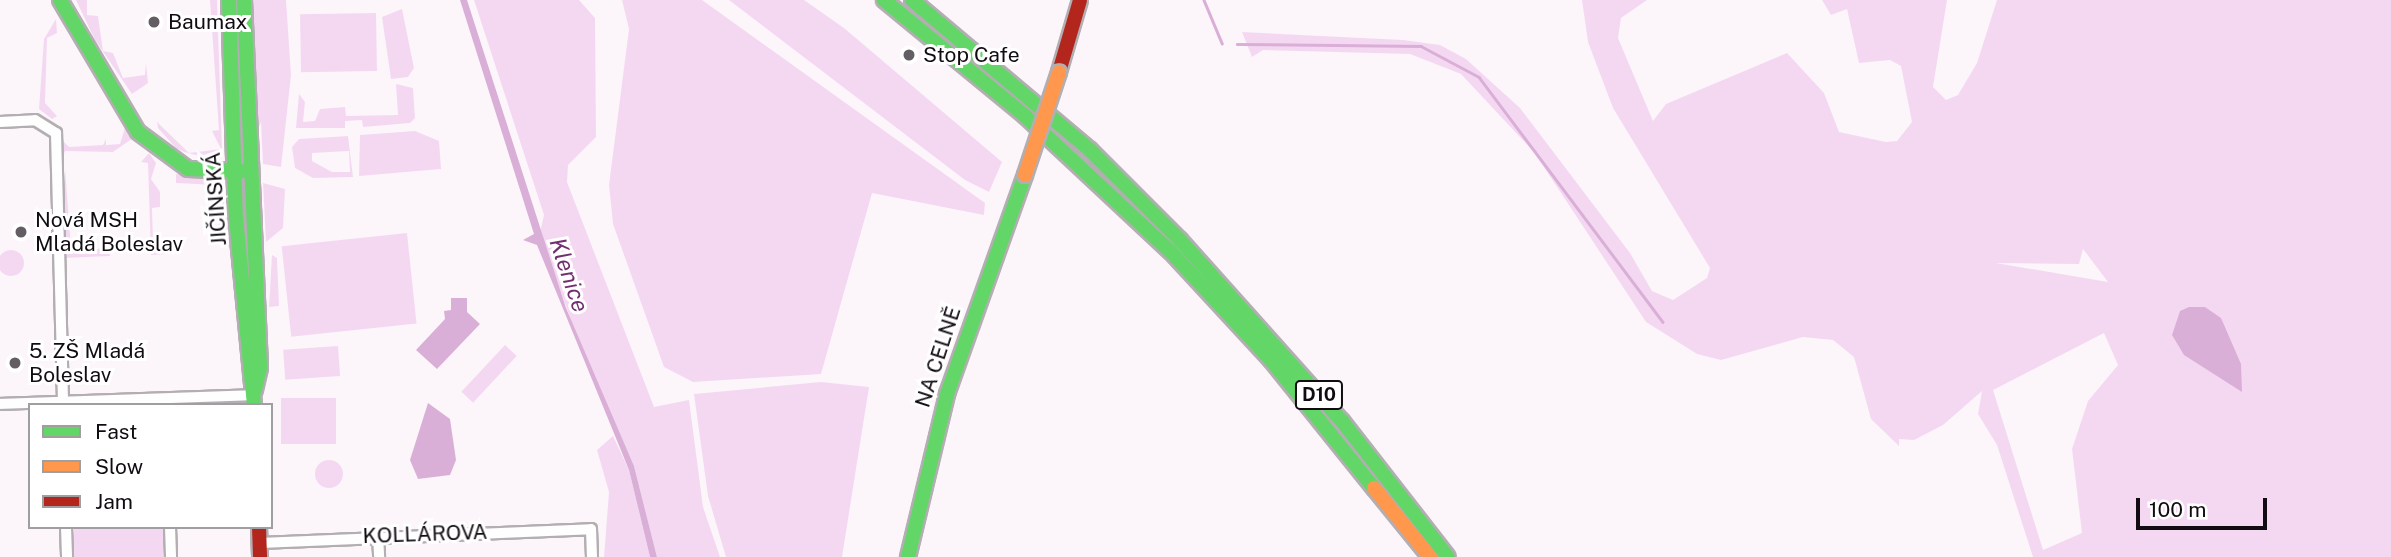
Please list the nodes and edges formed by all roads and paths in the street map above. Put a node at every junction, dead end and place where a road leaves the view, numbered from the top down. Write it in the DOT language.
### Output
graph roads {
  1 [pos="60,0"];
  2 [pos="229,0"];
  3 [pos="244,0"];
  4 [pos="884,0"];
  5 [pos="912,0"];
  6 [pos="1080,0"];
  7 [pos="0,122"];
  8 [pos="242,171"];
  9 [pos="254,400"];
  10 [pos="166,401"];
  11 [pos="63,403"];
  12 [pos="0,404"];
  13 [pos="28,404"];
  14 [pos="66,529"];
  15 [pos="170,529"];
  16 [pos="259,529"];
  17 [pos="378,535"];
  18 [pos="260,550"];
  19 [pos="67,557"];
  20 [pos="171,557"];
  21 [pos="379,557"];
  22 [pos="593,557"];
  23 [pos="908,557"];
  24 [pos="1430,557"];
  25 [pos="1448,557"];
  1 -- 8 [label="main road"];
  2 -- 8 [label="main road, JIČÍNSKÁ"];
  3 -- 8 [label="main road, JIČÍNSKÁ"];
  4 -- 24 [label="main road, D10"];
  5 -- 25 [label="main road, D10"];
  6 -- 23 [label="main road, NA CELNĚ, bridge"];
  7 -- 11 [label="street"];
  8 -- 9 [label="main road, JIČÍNSKÁ"];
  9 -- 10 [label="street"];
  10 -- 11 [label="street"];
  12 -- 13 [label="street"];
  14 -- 19 [label="street"];
  15 -- 20 [label="street"];
  16 -- 18 [label="main road"];
  17 -- 18 [label="street, KOLLÁROVA"];
  17 -- 21 [label="street"];
  17 -- 22 [label="street, KOLLÁROVA"];
}
